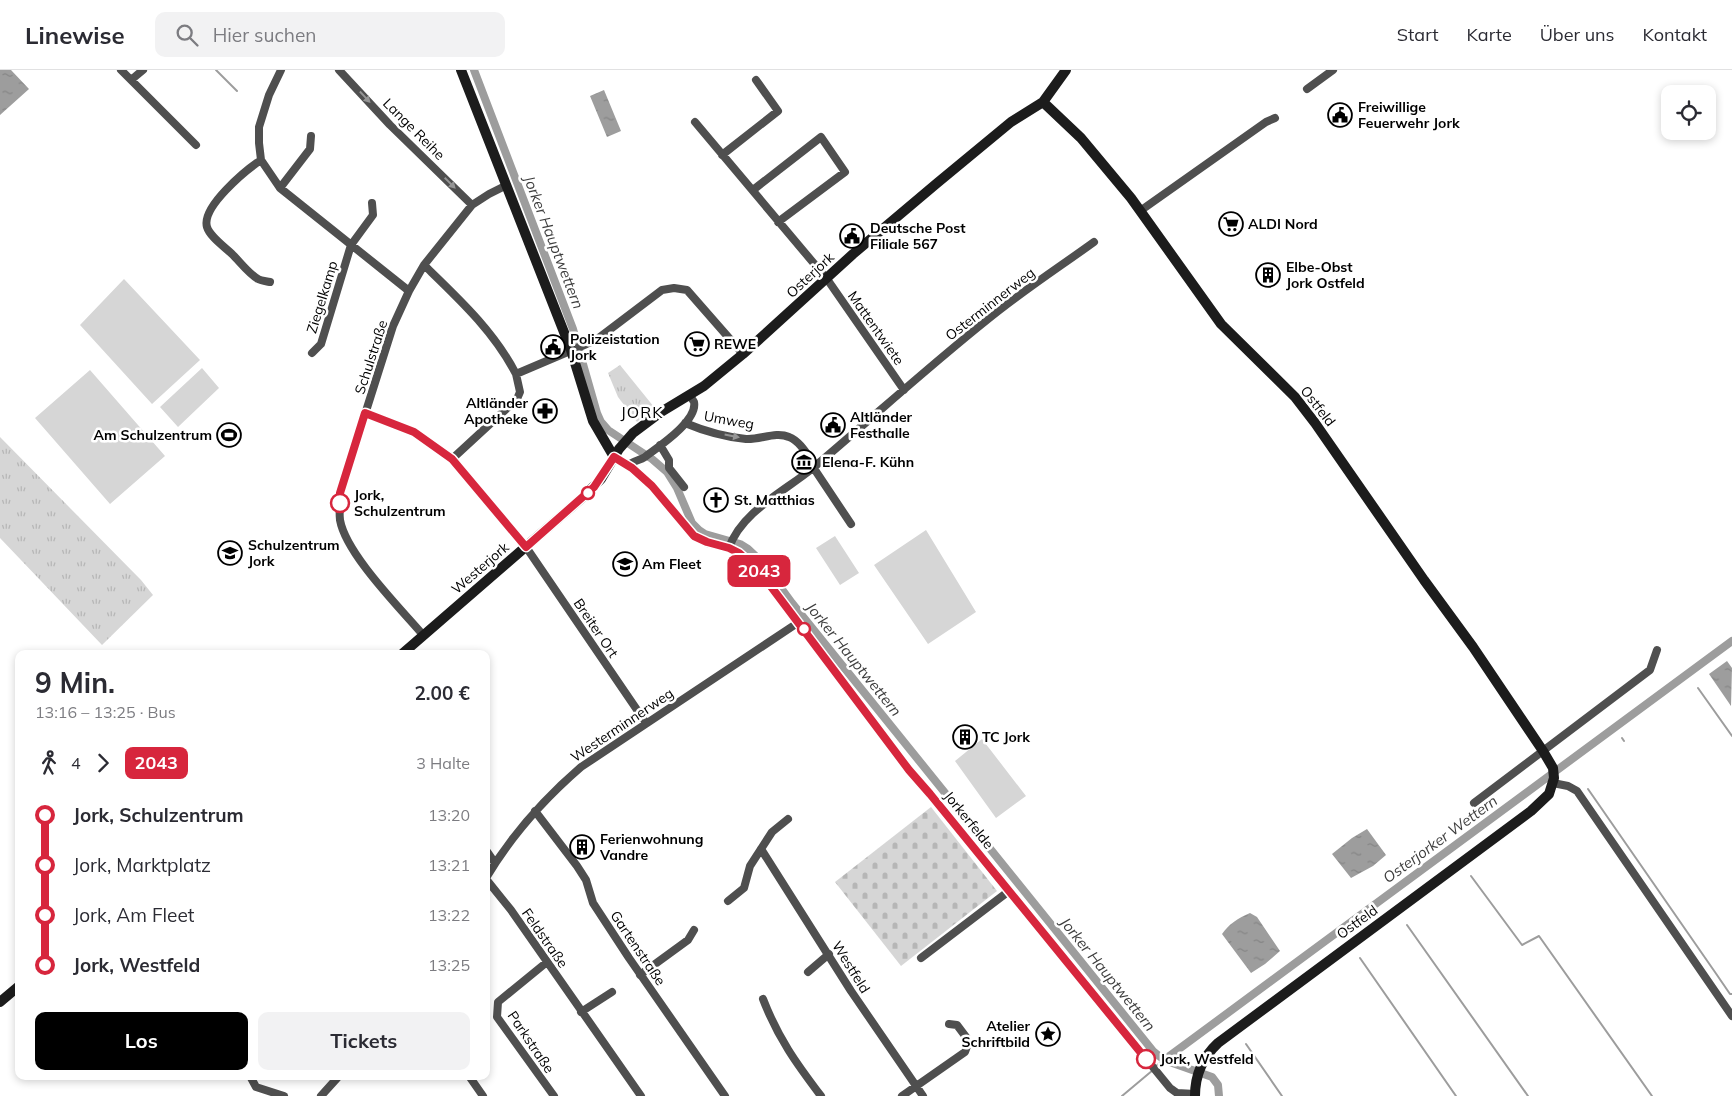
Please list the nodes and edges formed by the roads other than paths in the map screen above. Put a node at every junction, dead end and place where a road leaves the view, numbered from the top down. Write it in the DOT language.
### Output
graph roads {
  1 [pos="121,70"];
  2 [pos="143,70"];
  3 [pos="281,70"];
  4 [pos="339,70"];
  5 [pos="461,70"];
  6 [pos="1066,70"];
  7 [pos="1334,70"];
  8 [pos="131,80"];
  9 [pos="756,80"];
  10 [pos="1308,90"];
  11 [pos="1043,102"];
  12 [pos="1275,118"];
  13 [pos="695,122"];
  14 [pos="311,136"];
  15 [pos="196,145"];
  16 [pos="722,155"];
  17 [pos="261,160"];
  18 [pos="505,186"];
  19 [pos="280,188"];
  20 [pos="753,190"];
  21 [pos="372,203"];
  22 [pos="472,205"];
  23 [pos="1140,211"];
  24 [pos="778,222"];
  25 [pos="1094,242"];
  26 [pos="351,245"];
  27 [pos="424,265"];
  28 [pos="827,279"];
  29 [pos="270,282"];
  30 [pos="409,291"];
  31 [pos="576,348"];
  32 [pos="312,353"];
  33 [pos="743,354"];
  34 [pos="516,374"];
  35 [pos="904,390"];
  36 [pos="690,395"];
  37 [pos="365,413"];
  38 [pos="685,423"];
  39 [pos="660,445"];
  40 [pos="614,457"];
  41 [pos="452,459"];
  42 [pos="628,466"];
  43 [pos="814,466"];
  44 [pos="684,487"];
  45 [pos="851,524"];
  46 [pos="526,547"];
  47 [pos="729,547"];
  48 [pos="799,622"];
  49 [pos="424,635"];
  50 [pos="407,650"];
  51 [pos="1657,650"];
  52 [pos="646,723"];
  53 [pos="1543,751"];
  54 [pos="1554,781"];
  55 [pos="1474,803"];
  56 [pos="535,811"];
  57 [pos="788,819"];
  58 [pos="761,849"];
  59 [pos="490,856"];
  60 [pos="495,863"];
  61 [pos="490,871"];
  62 [pos="490,883"];
  63 [pos="1009,891"];
  64 [pos="728,901"];
  65 [pos="694,930"];
  66 [pos="829,954"];
  67 [pos="921,958"];
  68 [pos="547,962"];
  69 [pos="808,972"];
  70 [pos="640,975"];
  71 [pos="15,989"];
  72 [pos="612,992"];
  73 [pos="763,999"];
  74 [pos="1723,1000"];
  75 [pos="0,1002"];
  76 [pos="1732,1002"];
  77 [pos="582,1012"];
  78 [pos="1732,1016"];
  79 [pos="949,1024"];
  80 [pos="252,1080"];
  81 [pos="335,1080"];
  82 [pos="472,1080"];
  83 [pos="915,1086"];
  84 [pos="1195,1095"];
  85 [pos="284,1096"];
  86 [pos="321,1096"];
  87 [pos="483,1096"];
  88 [pos="554,1096"];
  89 [pos="641,1096"];
  90 [pos="725,1096"];
  91 [pos="821,1096"];
  92 [pos="902,1096"];
  93 [pos="923,1096"];
  1 -- 8 [label="street"];
  2 -- 8 [label="street"];
  3 -- 17 [label="street"];
  4 -- 22 [label="street, Lange Reihe, one-way"];
  5 -- 18 [label="street"];
  6 -- 11 [label="street, Osterjork"];
  7 -- 10 [label="street"];
  8 -- 15 [label="street"];
  9 -- 16 [label="street"];
  11 -- 23 [label="street, Ostfeld"];
  11 -- 28 [label="street, Osterjork"];
  12 -- 23 [label="street"];
  13 -- 16 [label="street, Mattentwiete"];
  14 -- 19 [label="street"];
  16 -- 20 [label="street, Mattentwiete"];
  17 -- 19 [label="street"];
  17 -- 29 [label="street"];
  18 -- 22 [label="street, Schulstraße"];
  18 -- 31 [label="street"];
  19 -- 26 [label="street"];
  20 -- 24 [label="street, Mattentwiete"];
  20 -- 24 [label="street"];
  21 -- 26 [label="street, Ziegelkamp"];
  22 -- 27 [label="street, Schulstraße"];
  23 -- 53 [label="street, Ostfeld"];
  24 -- 28 [label="street, Mattentwiete"];
  25 -- 35 [label="street, Osterminnerweg"];
  26 -- 30 [label="street"];
  26 -- 32 [label="street, Ziegelkamp"];
  27 -- 30 [label="street, Schulstraße"];
  27 -- 34 [label="street"];
  28 -- 33 [label="street, Osterjork"];
  28 -- 35 [label="street, Mattentwiete"];
  30 -- 37 [label="street, Schulstraße"];
  31 -- 33 [label="street"];
  31 -- 34 [label="street"];
  31 -- 40 [label="street"];
  33 -- 36 [label="street, Osterjork"];
  34 -- 41 [label="street"];
  35 -- 43 [label="street, Osterminnerweg"];
  36 -- 38 [label="street"];
  36 -- 40 [label="street, Osterjork"];
  37 -- 41 [label="street, Breiter Ort"];
  37 -- 49 [label="street, Schulstraße"];
  38 -- 39 [label="street"];
  38 -- 43 [label="street, Umweg, one-way"];
  39 -- 42 [label="street"];
  39 -- 44 [label="street"];
  40 -- 42 [label="street"];
  40 -- 46 [label="street, Westerjork"];
  41 -- 46 [label="street, Breiter Ort"];
  42 -- 47 [label="street"];
  43 -- 45 [label="street"];
  43 -- 47 [label="street, Osterminnerweg"];
  46 -- 49 [label="street, Westerjork"];
  46 -- 52 [label="street, Breiter Ort"];
  47 -- 48 [label="street, Jorkerfelde"];
  48 -- 52 [label="street, Westerminnerweg"];
  48 -- 63 [label="street, Jorkerfelde"];
  49 -- 50 [label="street, Westerjork"];
  51 -- 53 [label="street"];
  52 -- 56 [label="street, Westerminnerweg"];
  53 -- 54 [label="street, Ostfeld"];
  53 -- 55 [label="street"];
  54 -- 74 [label="street"];
  54 -- 84 [label="street, Ostfeld"];
  56 -- 60 [label="street, Westerminnerweg"];
  56 -- 70 [label="street, Gartenstraße"];
  57 -- 58 [label="street"];
  58 -- 64 [label="street"];
  58 -- 66 [label="street, Westfeld"];
  59 -- 60 [label="street"];
  60 -- 61 [label="street, Westerminnerweg"];
  62 -- 68 [label="street, Feldstraße"];
  63 -- 67 [label="street"];
  63 -- 84 [label="street, Jorkerfelde"];
  65 -- 70 [label="street"];
  66 -- 69 [label="street"];
  66 -- 83 [label="street, Westfeld"];
  68 -- 77 [label="street, Feldstraße"];
  68 -- 88 [label="street, Parkstraße"];
  70 -- 90 [label="street, Gartenstraße"];
  71 -- 75 [label="street"];
  72 -- 77 [label="street"];
  73 -- 91 [label="street"];
  74 -- 76 [label="street"];
  74 -- 78 [label="street"];
  77 -- 89 [label="street, Feldstraße"];
  79 -- 83 [label="street"];
  80 -- 85 [label="street"];
  81 -- 86 [label="street"];
  82 -- 87 [label="street"];
  83 -- 92 [label="street"];
  83 -- 93 [label="street, Westfeld"];
}
